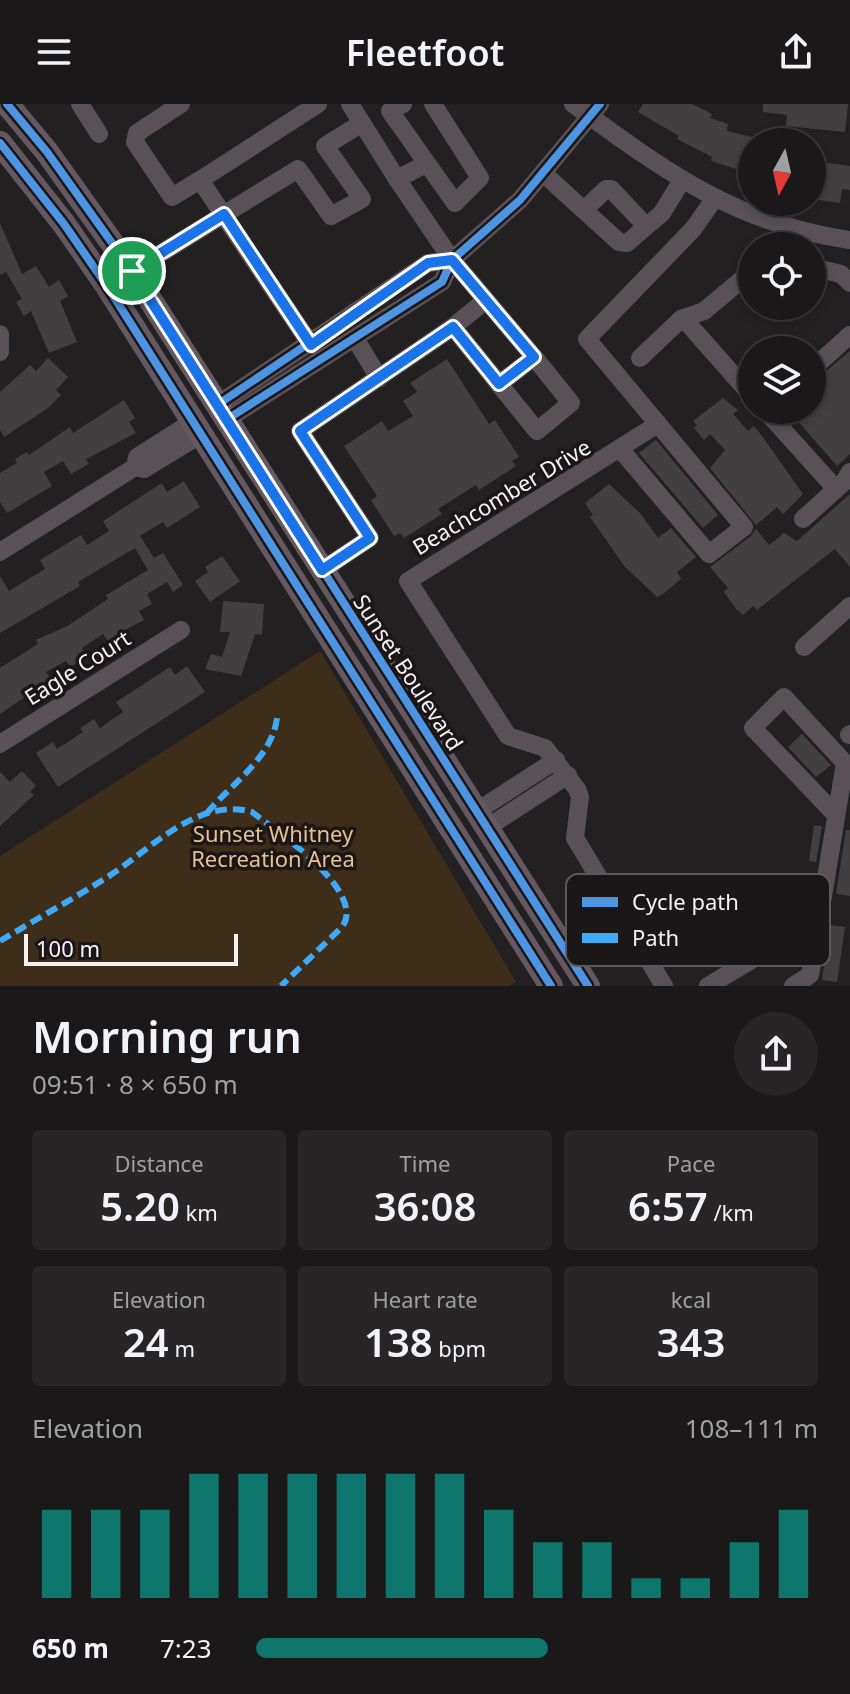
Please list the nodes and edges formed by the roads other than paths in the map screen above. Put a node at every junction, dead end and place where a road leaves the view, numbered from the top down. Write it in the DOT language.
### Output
graph roads {
  1 [pos="7,104"];
  2 [pos="80,104"];
  3 [pos="181,104"];
  4 [pos="318,104"];
  5 [pos="350,104"];
  6 [pos="433,104"];
  7 [pos="573,104"];
  8 [pos="393,106"];
  9 [pos="596,110"];
  10 [pos="362,123"];
  11 [pos="99,134"];
  12 [pos="0,143"];
  13 [pos="325,146"];
  14 [pos="426,164"];
  15 [pos="298,169"];
  16 [pos="544,174"];
  17 [pos="397,179"];
  18 [pos="200,180"];
  19 [pos="681,182"];
  20 [pos="714,199"];
  21 [pos="584,210"];
  22 [pos="224,214"];
  23 [pos="646,226"];
  24 [pos="850,240"];
  25 [pos="452,260"];
  26 [pos="826,270"];
  27 [pos="132,271"];
  28 [pos="850,283"];
  29 [pos="738,284"];
  30 [pos="486,300"];
  31 [pos="683,318"];
  32 [pos="453,327"];
  33 [pos="0,334"];
  34 [pos="850,335"];
  35 [pos="356,340"];
  36 [pos="311,345"];
  37 [pos="0,352"];
  38 [pos="826,356"];
  39 [pos="534,357"];
  40 [pos="640,358"];
  41 [pos="379,378"];
  42 [pos="738,380"];
  43 [pos="499,384"];
  44 [pos="221,412"];
  45 [pos="658,424"];
  46 [pos="778,424"];
  47 [pos="196,428"];
  48 [pos="621,450"];
  49 [pos="850,472"];
  50 [pos="836,489"];
  51 [pos="803,519"];
  52 [pos="0,552"];
  53 [pos="322,570"];
  54 [pos="850,606"];
  55 [pos="181,630"];
  56 [pos="804,647"];
  57 [pos="0,744"];
  58 [pos="556,760"];
  59 [pos="568,775"];
  60 [pos="836,815"];
  61 [pos="482,819"];
  62 [pos="597,874"];
  63 [pos="827,874"];
  64 [pos="566,951"];
  65 [pos="575,966"];
  66 [pos="652,966"];
  67 [pos="741,966"];
  68 [pos="812,966"];
  69 [pos="551,986"];
  70 [pos="588,986"];
  71 [pos="664,986"];
  72 [pos="708,986"];
  73 [pos="793,986"];
  1 -- 27 [label="main road, Sunset Boulevard"];
  2 -- 11 [label="street"];
  3 -- 18 [label="street"];
  4 -- 18 [label="street"];
  5 -- 10 [label="street"];
  6 -- 14 [label="street"];
  7 -- 9 [label="street"];
  8 -- 14 [label="street"];
  9 -- 16 [label="street"];
  9 -- 19 [label="street"];
  10 -- 13 [label="street"];
  10 -- 17 [label="street"];
  12 -- 47 [label="main road"];
  13 -- 15 [label="street"];
  13 -- 15 [label="street"];
  14 -- 17 [label="street"];
  15 -- 22 [label="street"];
  16 -- 21 [label="street"];
  16 -- 25 [label="street"];
  17 -- 25 [label="street"];
  18 -- 22 [label="street"];
  19 -- 20 [label="street"];
  19 -- 23 [label="street"];
  20 -- 24 [label="street"];
  20 -- 45 [label="street"];
  21 -- 23 [label="street"];
  21 -- 23 [label="street"];
  22 -- 27 [label="street"];
  22 -- 36 [label="street"];
  25 -- 30 [label="street"];
  25 -- 35 [label="street"];
  25 -- 36 [label="street"];
  26 -- 28 [label="street"];
  27 -- 44 [label="main road, Sunset Boulevard"];
  29 -- 31 [label="street"];
  30 -- 32 [label="street"];
  30 -- 39 [label="street"];
  31 -- 40 [label="street"];
  31 -- 42 [label="street"];
  32 -- 41 [label="street"];
  32 -- 43 [label="street"];
  33 -- 37 [label="street"];
  34 -- 38 [label="street"];
  35 -- 41 [label="street"];
  35 -- 44 [label="street"];
  36 -- 44 [label="street"];
  39 -- 43 [label="street"];
  39 -- 43 [label="street"];
  41 -- 53 [label="street"];
  44 -- 47 [label="main road"];
  44 -- 53 [label="main road, Sunset Boulevard"];
  45 -- 48 [label="street, Beachcomber Drive"];
  45 -- 48 [label="street"];
  46 -- 50 [label="street"];
  47 -- 52 [label="street"];
  47 -- 69 [label="main road"];
  48 -- 58 [label="street, Beachcomber Drive"];
  49 -- 50 [label="street"];
  50 -- 51 [label="street"];
  53 -- 61 [label="main road, Sunset Boulevard"];
  54 -- 56 [label="street"];
  55 -- 57 [label="street, Eagle Court"];
  58 -- 59 [label="street, Beachcomber Drive"];
  58 -- 61 [label="street"];
  59 -- 61 [label="street"];
  59 -- 62 [label="street, Beachcomber Drive"];
  60 -- 60 [label="street"];
  60 -- 63 [label="street"];
  61 -- 64 [label="main road, Sunset Boulevard"];
  65 -- 70 [label="main road, Sunset Boulevard"];
  66 -- 71 [label="street, Beachcomber Drive"];
  67 -- 72 [label="street"];
  68 -- 73 [label="street"];
}
